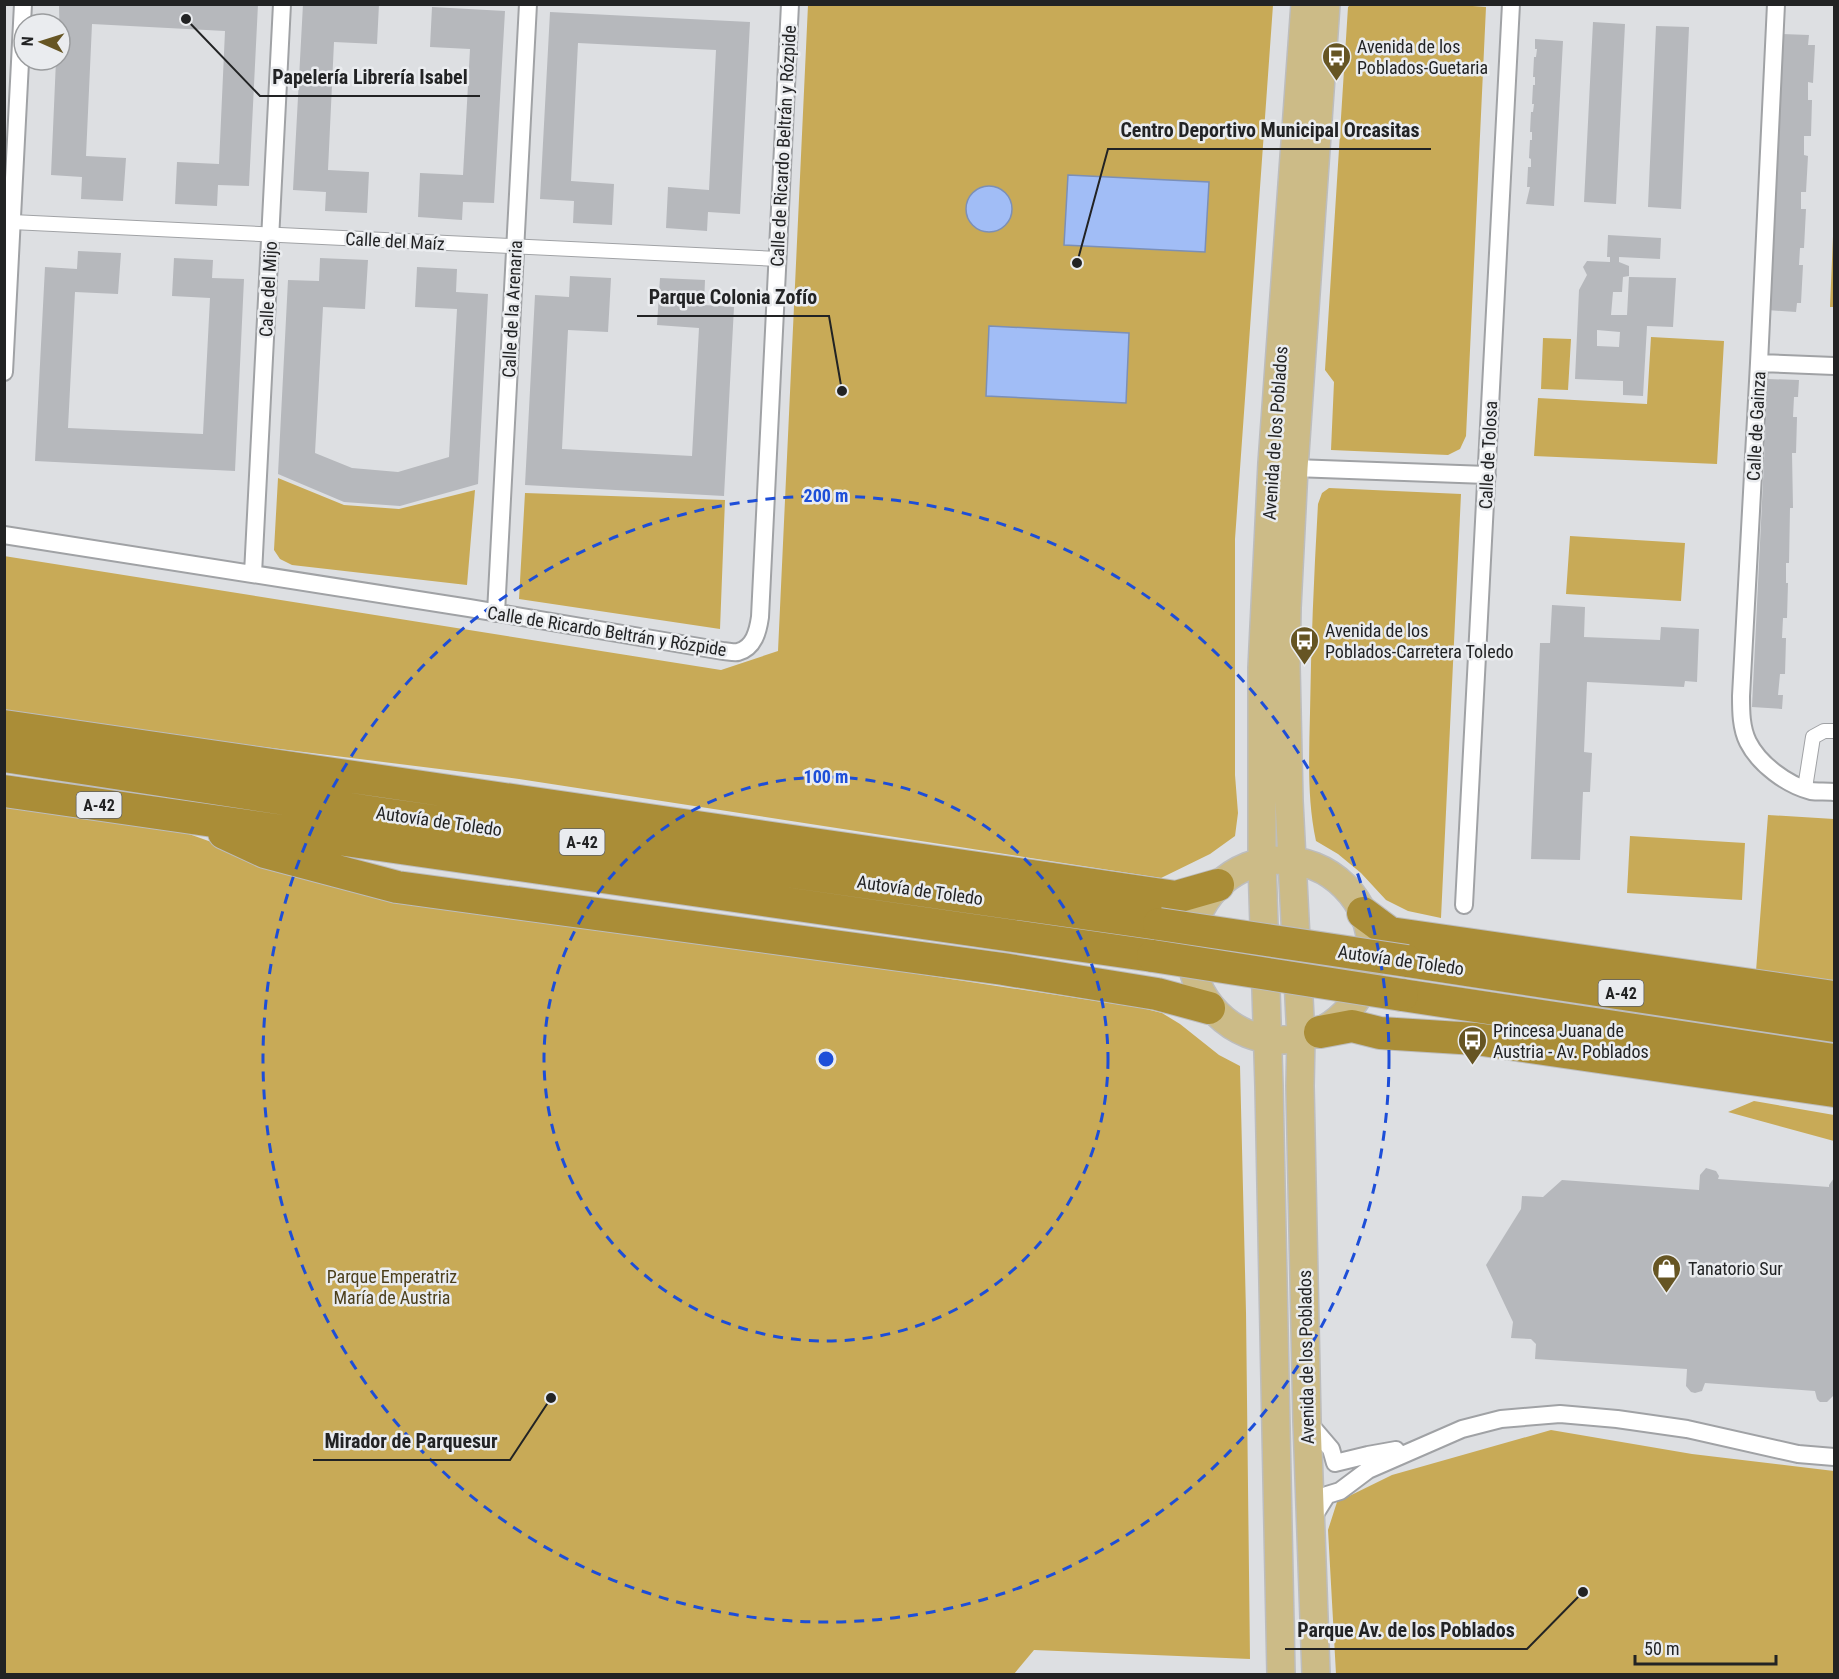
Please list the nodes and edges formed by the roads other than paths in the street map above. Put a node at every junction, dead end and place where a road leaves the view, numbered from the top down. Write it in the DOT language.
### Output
graph roads {
  1 [pos="23,4"];
  2 [pos="282,4"];
  3 [pos="528,4"];
  4 [pos="790,4"];
  5 [pos="1305,4"];
  6 [pos="1326,4"];
  7 [pos="1511,4"];
  8 [pos="1776,4"];
  9 [pos="12,222"];
  10 [pos="271,234"];
  11 [pos="516,248"];
  12 [pos="778,259"];
  13 [pos="1759,363"];
  14 [pos="1834,366"];
  15 [pos="4,372"];
  16 [pos="1294,468"];
  17 [pos="1487,475"];
  18 [pos="4,535"];
  19 [pos="253,574"];
  20 [pos="496,613"];
  21 [pos="4,726"];
  22 [pos="1834,731"];
  23 [pos="4,756"];
  24 [pos="1805,788"];
  25 [pos="4,791"];
  26 [pos="1834,792"];
  27 [pos="194,819"];
  28 [pos="1292,860"];
  29 [pos="1262,862"];
  30 [pos="1218,885"];
  31 [pos="1464,905"];
  32 [pos="1363,913"];
  33 [pos="1834,997"];
  34 [pos="1209,1008"];
  35 [pos="1834,1026"];
  36 [pos="1310,1035"];
  37 [pos="1267,1039"];
  38 [pos="1834,1060"];
  39 [pos="1834,1091"];
  40 [pos="1307,1421"];
  41 [pos="1418,1447"];
  42 [pos="1834,1457"];
  43 [pos="1278,1477"];
  44 [pos="1310,1522"];
  45 [pos="1281,1674"];
  46 [pos="1297,1674"];
  47 [pos="1316,1674"];
  1 -- 9 [label="street"];
  2 -- 10 [label="street, Calle del Mijo"];
  3 -- 11 [label="street, Calle de la Arenaria"];
  4 -- 12 [label="street, Calle de Ricardo Beltrán y Rózpide"];
  5 -- 29 [label="main road, Avenida de los Poblados"];
  6 -- 16 [label="main road, Avenida de los Poblados"];
  7 -- 17 [label="street, Calle de Tolosa"];
  8 -- 13 [label="street, Calle de Gainza"];
  9 -- 10 [label="street, Calle del Maíz"];
  9 -- 15 [label="street"];
  10 -- 11 [label="street, Calle del Maíz"];
  10 -- 19 [label="street, Calle del Mijo"];
  11 -- 12 [label="street, Calle del Maíz"];
  11 -- 20 [label="street, Calle de la Arenaria"];
  12 -- 20 [label="street, Calle de Ricardo Beltrán y Rózpide"];
  13 -- 14 [label="street"];
  13 -- 24 [label="street, Calle de Gainza"];
  16 -- 17 [label="street"];
  16 -- 28 [label="main road, Avenida de los Poblados"];
  17 -- 31 [label="street, Calle de Tolosa"];
  18 -- 19 [label="street, Calle de Ricardo Beltrán y Rózpide"];
  19 -- 20 [label="street, Calle de Ricardo Beltrán y Rózpide"];
  21 -- 30 [label="highway"];
  22 -- 24 [label="street"];
  23 -- 35 [label="highway, Autovía de Toledo / A-42, bridge"];
  24 -- 26 [label="street, Calle de Gainza"];
  25 -- 27 [label="highway, Autovía de Toledo / A-42"];
  27 -- 34 [label="highway"];
  27 -- 38 [label="highway, Autovía de Toledo / A-42, bridge"];
  28 -- 29 [label="main road"];
  28 -- 32 [label="main road"];
  28 -- 36 [label="main road, Avenida de los Poblados"];
  29 -- 30 [label="main road"];
  29 -- 37 [label="main road, Avenida de los Poblados"];
  30 -- 34 [label="main road"];
  32 -- 33 [label="highway"];
  32 -- 36 [label="main road"];
  34 -- 37 [label="main road"];
  36 -- 37 [label="main road"];
  36 -- 39 [label="highway"];
  36 -- 40 [label="main road, Avenida de los Poblados"];
  37 -- 43 [label="main road, Avenida de los Poblados"];
  40 -- 41 [label="street"];
  40 -- 44 [label="main road, Avenida de los Poblados"];
  41 -- 42 [label="street"];
  41 -- 44 [label="street"];
  43 -- 45 [label="main road, Avenida de los Poblados"];
  43 -- 46 [label="main road, Avenida de los Poblados"];
  44 -- 47 [label="main road, Avenida de los Poblados"];
}
